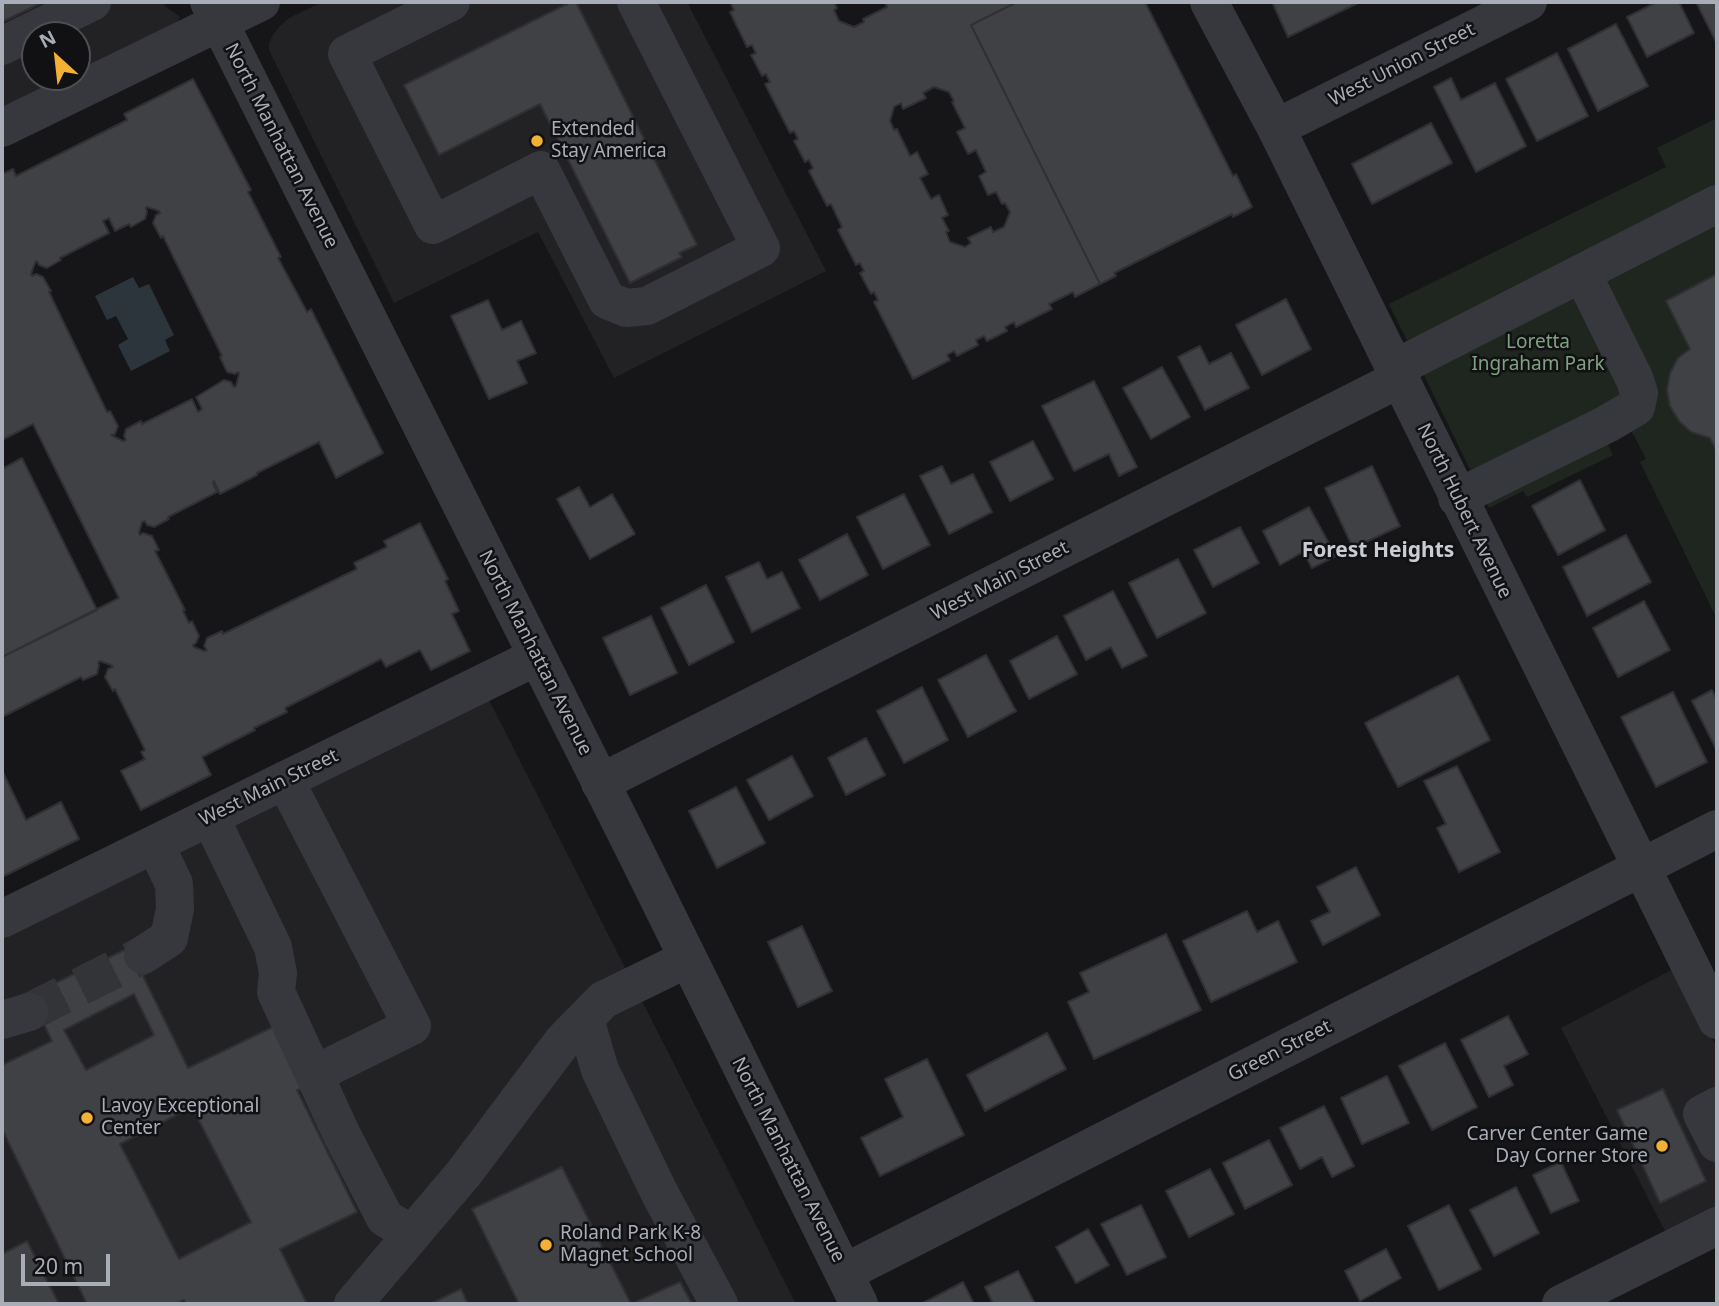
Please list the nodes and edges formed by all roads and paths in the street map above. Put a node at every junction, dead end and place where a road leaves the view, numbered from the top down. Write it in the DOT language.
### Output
graph roads {
  1 [pos="92,2"];
  2 [pos="261,2"];
  3 [pos="451,2"];
  4 [pos="636,2"];
  5 [pos="1209,2"];
  6 [pos="1528,2"];
  7 [pos="214,12"];
  8 [pos="2,46"];
  9 [pos="2,128"];
  10 [pos="1276,128"];
  11 [pos="1717,204"];
  12 [pos="1582,273"];
  13 [pos="1397,374"];
  14 [pos="1457,498"];
  15 [pos="536,657"];
  16 [pos="285,780"];
  17 [pos="600,783"];
  18 [pos="210,817"];
  19 [pos="1717,829"];
  20 [pos="161,857"];
  21 [pos="1641,868"];
  22 [pos="2,919"];
  23 [pos="143,955"];
  24 [pos="687,959"];
  25 [pos="585,1018"];
  26 [pos="1717,1020"];
  27 [pos="315,1074"];
  28 [pos="1717,1106"];
  29 [pos="1717,1143"];
  30 [pos="1717,1226"];
  31 [pos="412,1234"];
  32 [pos="851,1288"];
  33 [pos="354,1304"];
  34 [pos="719,1304"];
  35 [pos="1561,1304"];
  1 -- 8 [label="street"];
  2 -- 7 [label="street"];
  3 -- 4 [label="street"];
  5 -- 10 [label="street, North Hubert Avenue"];
  6 -- 10 [label="street, West Union Street"];
  7 -- 9 [label="street"];
  7 -- 15 [label="street, North Manhattan Avenue"];
  10 -- 13 [label="street, North Hubert Avenue"];
  11 -- 12 [label="street, West Main Street"];
  12 -- 13 [label="street, West Main Street"];
  12 -- 14 [label="street"];
  13 -- 14 [label="street, North Hubert Avenue"];
  13 -- 17 [label="street, West Main Street"];
  14 -- 21 [label="street, North Hubert Avenue"];
  15 -- 16 [label="street, West Main Street"];
  15 -- 17 [label="street, North Manhattan Avenue"];
  16 -- 18 [label="street, West Main Street"];
  16 -- 27 [label="street"];
  17 -- 24 [label="street, North Manhattan Avenue"];
  18 -- 20 [label="street, West Main Street"];
  18 -- 27 [label="street"];
  19 -- 21 [label="street, Green Street"];
  20 -- 22 [label="street, West Main Street"];
  20 -- 23 [label="street"];
  21 -- 26 [label="street, North Hubert Avenue"];
  21 -- 32 [label="street, Green Street"];
  24 -- 25 [label="street"];
  24 -- 32 [label="street, North Manhattan Avenue"];
  25 -- 31 [label="street"];
  25 -- 34 [label="street"];
  27 -- 31 [label="street"];
  28 -- 29 [label="street"];
  30 -- 35 [label="street"];
  31 -- 33 [label="street"];
}
